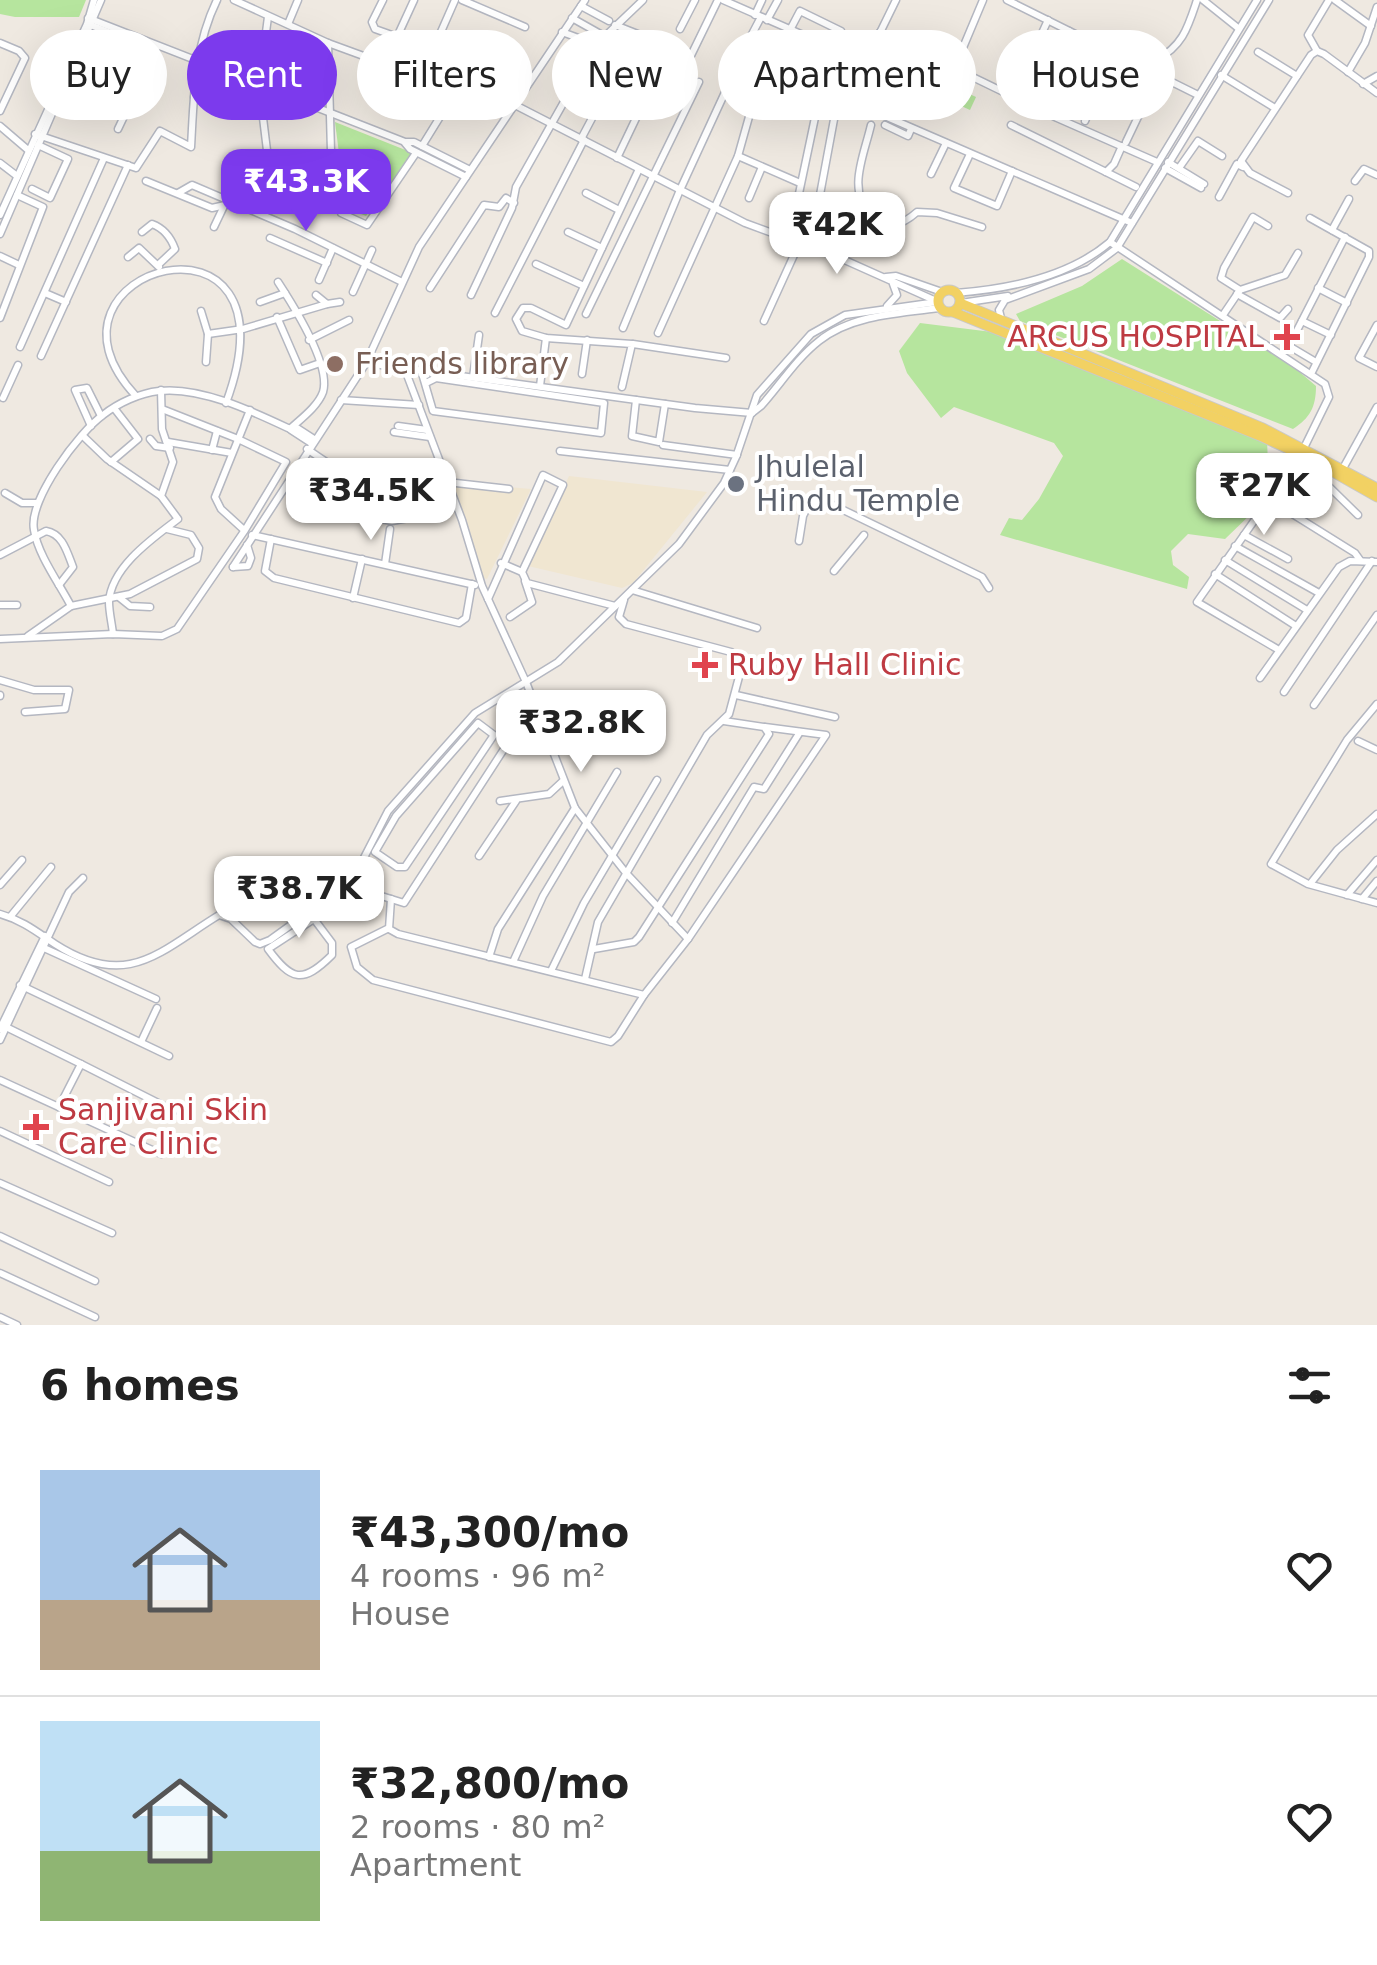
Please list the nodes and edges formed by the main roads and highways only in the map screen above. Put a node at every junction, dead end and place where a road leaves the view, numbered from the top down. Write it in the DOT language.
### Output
graph roads {
  1 [pos="956,302"];
  2 [pos="1305,454"];
  3 [pos="1341,471"];
  4 [pos="1377,488"];
  5 [pos="1377,498"];
  1 -- 1 [label="main road"];
  1 -- 2 [label="main road"];
  1 -- 2 [label="main road"];
  2 -- 3 [label="main road"];
  3 -- 4 [label="main road"];
  3 -- 5 [label="main road"];
}
